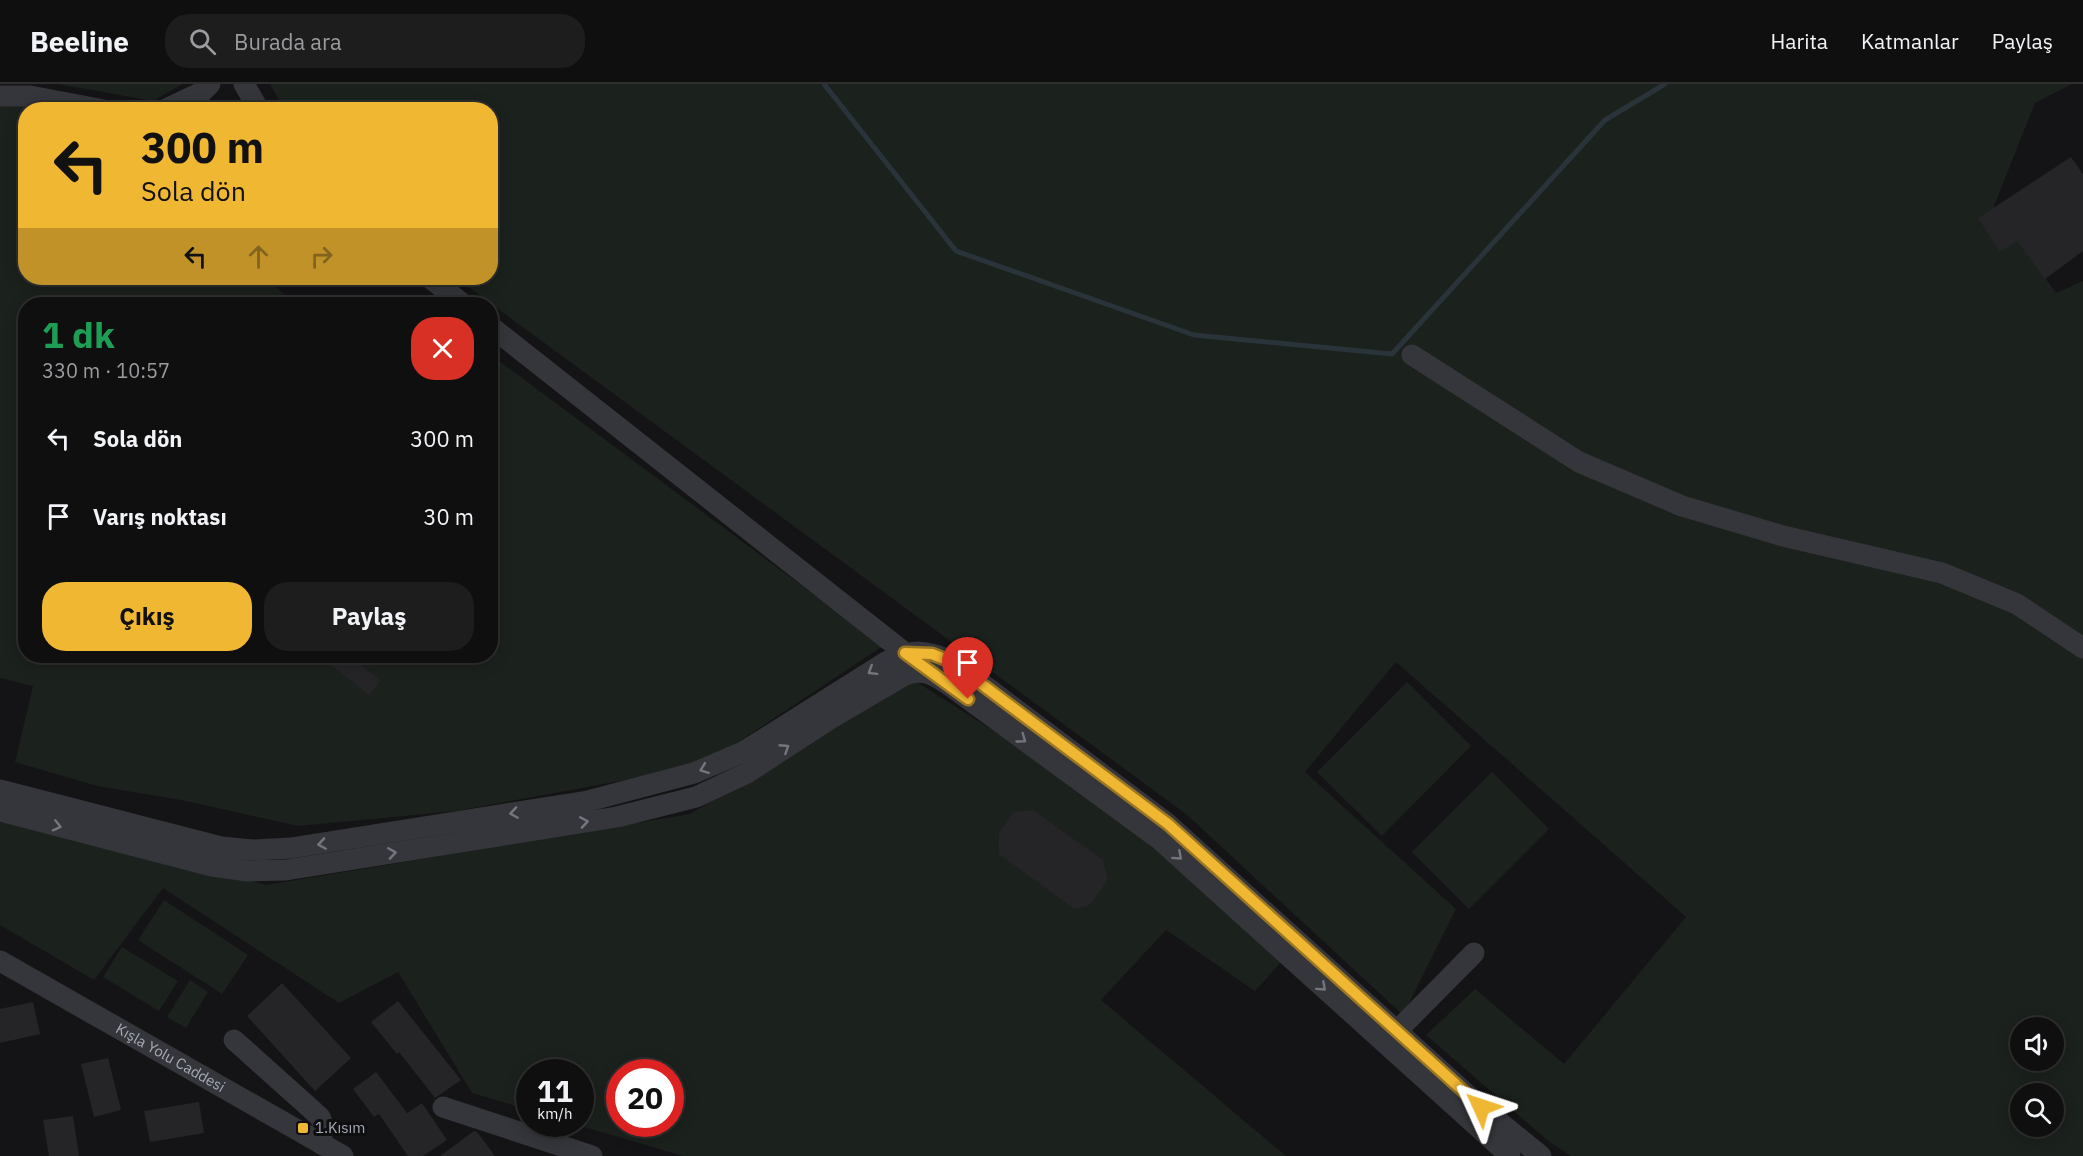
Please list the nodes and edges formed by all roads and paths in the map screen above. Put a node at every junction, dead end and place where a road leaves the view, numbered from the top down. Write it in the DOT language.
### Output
graph roads {
  1 [pos="210,84"];
  2 [pos="244,84"];
  3 [pos="0,96"];
  4 [pos="62,102"];
  5 [pos="181,102"];
  6 [pos="254,102"];
  7 [pos="439,285"];
  8 [pos="455,297"];
  9 [pos="498,332"];
  10 [pos="1412,355"];
  11 [pos="2083,648"];
  12 [pos="905,653"];
  13 [pos="933,675"];
  14 [pos="7,802"];
  15 [pos="232,858"];
  16 [pos="1474,953"];
  17 [pos="0,960"];
  18 [pos="1391,1038"];
  19 [pos="234,1040"];
  20 [pos="443,1107"];
  21 [pos="321,1144"];
  22 [pos="343,1156"];
  23 [pos="592,1156"];
  24 [pos="1510,1156"];
  25 [pos="1541,1156"];
  1 -- 5 [label="street"];
  2 -- 6 [label="street"];
  3 -- 4 [label="street"];
  7 -- 8 [label="street"];
  9 -- 12 [label="street"];
  10 -- 11 [label="street"];
  12 -- 13 [label="street"];
  12 -- 15 [label="street, one-way"];
  12 -- 18 [label="street"];
  15 -- 13 [label="street, one-way"];
  13 -- 18 [label="street, one-way"];
  14 -- 15 [label="street"];
  16 -- 18 [label="street"];
  17 -- 21 [label="street, Kışla Yolu Caddesi"];
  18 -- 24 [label="street"];
  18 -- 25 [label="street"];
  19 -- 21 [label="street"];
  20 -- 23 [label="street"];
  21 -- 22 [label="street, Kışla Yolu Caddesi"];
}
